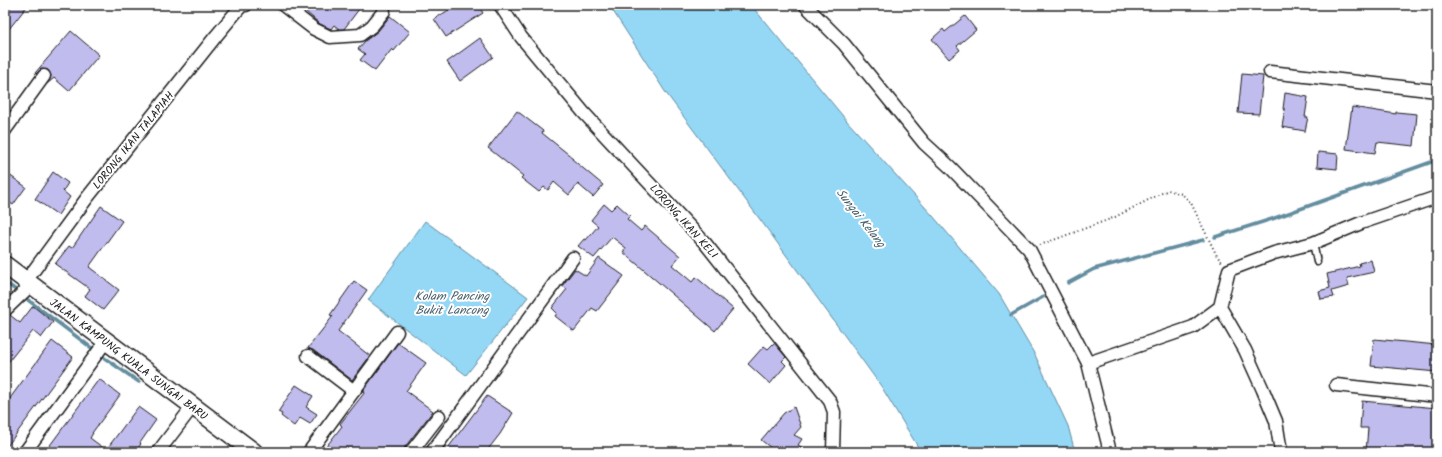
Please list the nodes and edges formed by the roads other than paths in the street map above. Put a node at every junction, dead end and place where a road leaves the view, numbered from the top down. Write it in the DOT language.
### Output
graph roads {
  1 [pos="242,5"];
  2 [pos="246,5"];
  3 [pos="283,5"];
  4 [pos="500,5"];
  5 [pos="805,5"];
  6 [pos="384,11"];
  7 [pos="1270,72"];
  8 [pos="44,76"];
  9 [pos="1437,91"];
  10 [pos="5,130"];
  11 [pos="1437,197"];
  12 [pos="1313,243"];
  13 [pos="573,258"];
  14 [pos="1317,262"];
  15 [pos="5,265"];
  16 [pos="28,283"];
  17 [pos="1220,307"];
  18 [pos="5,310"];
  19 [pos="397,332"];
  20 [pos="106,341"];
  21 [pos="308,356"];
  22 [pos="1088,363"];
  23 [pos="1336,385"];
  24 [pos="354,391"];
  25 [pos="1437,396"];
  26 [pos="193,406"];
  27 [pos="439,416"];
  28 [pos="25,452"];
  29 [pos="158,452"];
  30 [pos="254,452"];
  31 [pos="309,452"];
  32 [pos="411,452"];
  33 [pos="432,452"];
  34 [pos="833,452"];
  35 [pos="1110,452"];
  36 [pos="1281,452"];
  1 -- 2 [label="street, LORONG IKAN TALAPIAH"];
  1 -- 16 [label="street, LORONG IKAN TALAPIAH"];
  3 -- 6 [label="street"];
  4 -- 34 [label="street, LORONG IKAN KELI"];
  5 -- 22 [label="street"];
  7 -- 9 [label="street"];
  8 -- 10 [label="street"];
  11 -- 12 [label="street"];
  12 -- 14 [label="lane"];
  12 -- 17 [label="street"];
  13 -- 33 [label="street"];
  15 -- 16 [label="street, JALAN KAMPUNG KUALA SUNGAI BARU"];
  16 -- 18 [label="street, LORONG IKAN TALAPIAH"];
  16 -- 20 [label="street, JALAN KAMPUNG KUALA SUNGAI BARU"];
  17 -- 22 [label="street"];
  17 -- 36 [label="street"];
  19 -- 24 [label="street"];
  20 -- 26 [label="street, JALAN KAMPUNG KUALA SUNGAI BARU"];
  20 -- 28 [label="street"];
  21 -- 24 [label="street"];
  22 -- 35 [label="street"];
  23 -- 25 [label="street"];
  24 -- 31 [label="street"];
  26 -- 29 [label="street"];
  26 -- 30 [label="street, JALAN KAMPUNG KUALA SUNGAI BARU"];
  27 -- 32 [label="street"];
}
